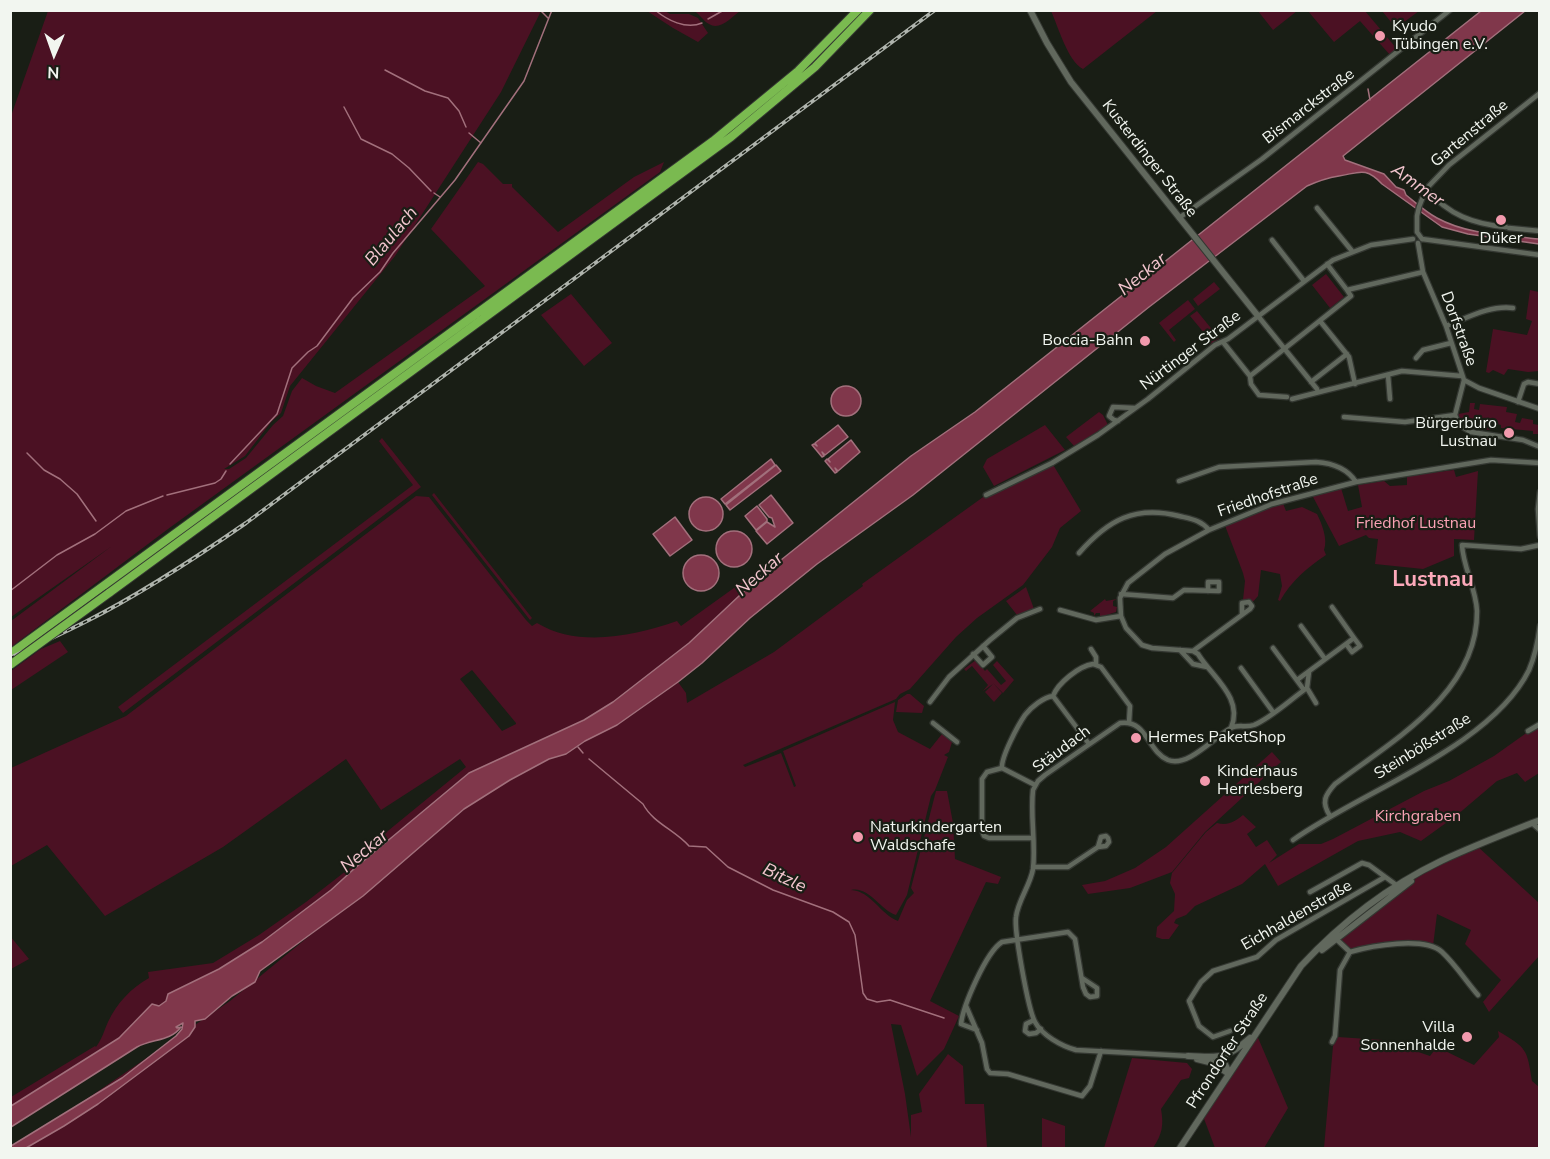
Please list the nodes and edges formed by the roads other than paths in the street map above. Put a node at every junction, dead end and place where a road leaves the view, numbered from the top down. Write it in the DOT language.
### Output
graph roads {
  1 [pos="858,10"];
  2 [pos="870,10"];
  3 [pos="1030,10"];
  4 [pos="1450,10"];
  5 [pos="1539,93"];
  6 [pos="1426,189"];
  7 [pos="1317,208"];
  8 [pos="1179,218"];
  9 [pos="1539,231"];
  10 [pos="1418,239"];
  11 [pos="1272,240"];
  12 [pos="1352,251"];
  13 [pos="1539,255"];
  14 [pos="1327,264"];
  15 [pos="1424,272"];
  16 [pos="1304,280"];
  17 [pos="1347,290"];
  18 [pos="1513,308"];
  19 [pos="1258,316"];
  20 [pos="1320,321"];
  21 [pos="1446,326"];
  22 [pos="1223,342"];
  23 [pos="1451,343"];
  24 [pos="1284,349"];
  25 [pos="1347,354"];
  26 [pos="1416,358"];
  27 [pos="1388,375"];
  28 [pos="1250,376"];
  29 [pos="1463,378"];
  30 [pos="1311,382"];
  31 [pos="1355,384"];
  32 [pos="1539,384"];
  33 [pos="1317,389"];
  34 [pos="1390,399"];
  35 [pos="1518,402"];
  36 [pos="1136,408"];
  37 [pos="1539,409"];
  38 [pos="1455,415"];
  39 [pos="1344,417"];
  40 [pos="1118,420"];
  41 [pos="1539,447"];
  42 [pos="1539,463"];
  43 [pos="1179,481"];
  44 [pos="1356,482"];
  45 [pos="1539,492"];
  46 [pos="986,495"];
  47 [pos="1209,530"];
  48 [pos="1539,536"];
  49 [pos="1539,545"];
  50 [pos="1078,553"];
  51 [pos="107,589"];
  52 [pos="1208,591"];
  53 [pos="1121,594"];
  54 [pos="1332,607"];
  55 [pos="1040,609"];
  56 [pos="1060,610"];
  57 [pos="1242,614"];
  58 [pos="1121,616"];
  59 [pos="1301,626"];
  60 [pos="1539,626"];
  61 [pos="1354,638"];
  62 [pos="1346,644"];
  63 [pos="983,646"];
  64 [pos="1538,646"];
  65 [pos="1274,648"];
  66 [pos="1091,649"];
  67 [pos="1180,650"];
  68 [pos="1193,651"];
  69 [pos="10,654"];
  70 [pos="973,654"];
  71 [pos="1201,658"];
  72 [pos="1325,659"];
  73 [pos="1096,664"];
  74 [pos="1197,664"];
  75 [pos="10,665"];
  76 [pos="1241,668"];
  77 [pos="1210,669"];
  78 [pos="1309,672"];
  79 [pos="1297,680"];
  80 [pos="1305,689"];
  81 [pos="1053,696"];
  82 [pos="930,702"];
  83 [pos="1316,703"];
  84 [pos="1273,712"];
  85 [pos="933,723"];
  86 [pos="1129,723"];
  87 [pos="1539,724"];
  88 [pos="1231,728"];
  89 [pos="1528,731"];
  90 [pos="957,742"];
  91 [pos="1089,744"];
  92 [pos="1002,768"];
  93 [pos="1035,785"];
  94 [pos="1330,816"];
  95 [pos="1539,820"];
  96 [pos="1532,823"];
  97 [pos="1539,830"];
  98 [pos="1033,838"];
  99 [pos="1293,840"];
  100 [pos="1098,847"];
  101 [pos="1033,867"];
  102 [pos="1385,877"];
  103 [pos="1400,887"];
  104 [pos="1310,892"];
  105 [pos="1334,937"];
  106 [pos="1018,939"];
  107 [pos="1350,952"];
  108 [pos="1082,978"];
  109 [pos="1478,995"];
  110 [pos="966,1006"];
  111 [pos="1034,1020"];
  112 [pos="1041,1029"];
  113 [pos="977,1030"];
  114 [pos="1230,1031"];
  115 [pos="1256,1033"];
  116 [pos="1332,1042"];
  117 [pos="1101,1051"];
  118 [pos="1188,1056"];
  119 [pos="1214,1057"];
  120 [pos="1229,1074"];
  121 [pos="1180,1149"];
  1 -- 51 [label="highway"];
  2 -- 51 [label="highway"];
  3 -- 8 [label="street, Kusterdinger Straße"];
  4 -- 8 [label="street, Bismarckstraße"];
  5 -- 6 [label="street, Gartenstraße"];
  6 -- 9 [label="street"];
  6 -- 10 [label="street, Gartenstraße"];
  7 -- 12 [label="street"];
  8 -- 19 [label="street, Kusterdinger Straße"];
  10 -- 12 [label="street, Nürtinger Straße"];
  10 -- 13 [label="street, Nürtinger Straße"];
  10 -- 15 [label="street, Dorfstraße"];
  11 -- 16 [label="street"];
  12 -- 14 [label="street, Nürtinger Straße"];
  14 -- 16 [label="street, Nürtinger Straße"];
  14 -- 17 [label="street"];
  15 -- 17 [label="street"];
  15 -- 21 [label="street, Dorfstraße"];
  16 -- 19 [label="street, Nürtinger Straße"];
  17 -- 20 [label="street"];
  18 -- 21 [label="street"];
  19 -- 22 [label="street, Nürtinger Straße"];
  19 -- 24 [label="street"];
  20 -- 24 [label="street"];
  20 -- 25 [label="street"];
  21 -- 23 [label="street, Dorfstraße"];
  22 -- 28 [label="street"];
  22 -- 36 [label="street, Nürtinger Straße"];
  23 -- 26 [label="street"];
  23 -- 29 [label="street, Dorfstraße"];
  24 -- 28 [label="street"];
  24 -- 30 [label="street"];
  25 -- 30 [label="street"];
  25 -- 31 [label="street"];
  27 -- 29 [label="street"];
  27 -- 31 [label="street"];
  27 -- 34 [label="street"];
  28 -- 31 [label="street"];
  29 -- 35 [label="street, Dorfstraße"];
  29 -- 38 [label="street"];
  30 -- 33 [label="street"];
  32 -- 35 [label="street"];
  35 -- 37 [label="street, Dorfstraße"];
  36 -- 40 [label="street, Nürtinger Straße"];
  36 -- 40 [label="street"];
  38 -- 39 [label="street"];
  38 -- 41 [label="street"];
  40 -- 46 [label="street, Nürtinger Straße"];
  42 -- 44 [label="street, Friedhofstraße"];
  43 -- 44 [label="street"];
  44 -- 47 [label="street, Friedhofstraße"];
  45 -- 48 [label="street"];
  47 -- 50 [label="street"];
  47 -- 53 [label="street, Friedhofstraße"];
  49 -- 94 [label="street"];
  51 -- 69 [label="highway"];
  51 -- 75 [label="highway, bridge"];
  52 -- 53 [label="street"];
  53 -- 58 [label="street"];
  54 -- 61 [label="street"];
  55 -- 63 [label="street"];
  56 -- 58 [label="street"];
  57 -- 68 [label="street"];
  58 -- 67 [label="street"];
  59 -- 72 [label="street"];
  60 -- 64 [label="street, Steinbößstraße"];
  61 -- 62 [label="street"];
  61 -- 62 [label="street"];
  62 -- 72 [label="street"];
  63 -- 70 [label="street"];
  63 -- 70 [label="street"];
  64 -- 94 [label="street, Steinbößstraße"];
  65 -- 79 [label="street"];
  66 -- 73 [label="street"];
  67 -- 68 [label="street"];
  67 -- 74 [label="street"];
  68 -- 71 [label="street"];
  70 -- 82 [label="street"];
  71 -- 74 [label="street"];
  71 -- 77 [label="street"];
  72 -- 78 [label="street"];
  73 -- 81 [label="street"];
  73 -- 86 [label="street"];
  74 -- 77 [label="street"];
  76 -- 84 [label="street"];
  77 -- 88 [label="street"];
  78 -- 79 [label="street"];
  78 -- 80 [label="street"];
  79 -- 80 [label="street"];
  80 -- 83 [label="street"];
  80 -- 84 [label="street"];
  81 -- 91 [label="street"];
  81 -- 92 [label="street"];
  84 -- 88 [label="street"];
  85 -- 90 [label="street"];
  86 -- 88 [label="street"];
  86 -- 91 [label="street, Stäudach"];
  87 -- 89 [label="street"];
  91 -- 93 [label="street, Stäudach"];
  92 -- 93 [label="street"];
  92 -- 98 [label="street"];
  93 -- 98 [label="street, Stäudach"];
  94 -- 99 [label="street, Steinbößstraße"];
  95 -- 96 [label="street, Pfrondorfer Straße"];
  96 -- 97 [label="street"];
  96 -- 103 [label="street, Pfrondorfer Straße"];
  98 -- 101 [label="street, Stäudach"];
  100 -- 101 [label="street"];
  101 -- 106 [label="street, Stäudach"];
  102 -- 103 [label="street, Eichhaldenstraße"];
  102 -- 104 [label="street, Eichhaldenstraße"];
  102 -- 114 [label="street, Eichhaldenstraße"];
  103 -- 105 [label="street, Pfrondorfer Straße"];
  105 -- 107 [label="street"];
  105 -- 115 [label="street, Pfrondorfer Straße"];
  106 -- 108 [label="street"];
  106 -- 110 [label="street"];
  106 -- 111 [label="street, Stäudach"];
  107 -- 109 [label="street"];
  107 -- 116 [label="street"];
  110 -- 113 [label="street"];
  110 -- 113 [label="street"];
  111 -- 112 [label="street, Stäudach"];
  111 -- 112 [label="street, Stäudach"];
  112 -- 117 [label="street, Stäudach"];
  113 -- 117 [label="street"];
  115 -- 119 [label="street"];
  115 -- 120 [label="street, Pfrondorfer Straße"];
  117 -- 118 [label="street, Stäudach"];
  118 -- 119 [label="street"];
  118 -- 120 [label="street"];
  119 -- 120 [label="street"];
  120 -- 121 [label="street, Pfrondorfer Straße"];
}
